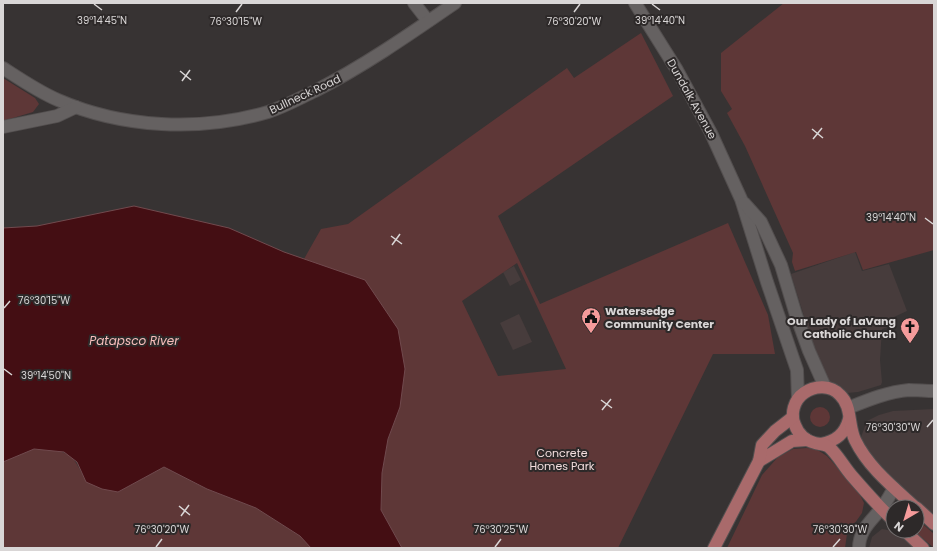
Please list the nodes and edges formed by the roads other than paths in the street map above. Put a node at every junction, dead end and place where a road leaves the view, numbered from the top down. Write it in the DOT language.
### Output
graph roads {
  1 [pos="414,3"];
  2 [pos="455,3"];
  3 [pos="635,3"];
  4 [pos="428,21"];
  5 [pos="3,68"];
  6 [pos="76,107"];
  7 [pos="3,127"];
  8 [pos="741,199"];
  9 [pos="825,387"];
  10 [pos="934,391"];
  11 [pos="798,398"];
  12 [pos="849,413"];
  13 [pos="793,417"];
  14 [pos="807,440"];
  15 [pos="821,444"];
  16 [pos="759,461"];
  17 [pos="894,488"];
  18 [pos="906,499"];
  19 [pos="881,509"];
  20 [pos="885,513"];
  21 [pos="925,516"];
  22 [pos="934,524"];
  23 [pos="913,539"];
  24 [pos="714,548"];
  25 [pos="858,548"];
  26 [pos="923,548"];
  1 -- 4 [label="street"];
  2 -- 4 [label="street, Bullneck Road"];
  3 -- 8 [label="street, Dundalk Avenue"];
  4 -- 6 [label="street, Bullneck Road"];
  5 -- 6 [label="street, Bullneck Road"];
  6 -- 7 [label="street"];
  8 -- 9 [label="street, Dundalk Avenue"];
  8 -- 11 [label="street, Dundalk Avenue"];
  9 -- 11 [label="main road"];
  9 -- 12 [label="main road"];
  10 -- 12 [label="street"];
  11 -- 13 [label="main road, Dundalk Avenue"];
  12 -- 15 [label="main road"];
  12 -- 17 [label="main road"];
  13 -- 14 [label="main road"];
  13 -- 16 [label="main road"];
  14 -- 15 [label="main road"];
  14 -- 16 [label="main road"];
  15 -- 19 [label="main road"];
  16 -- 24 [label="main road"];
  17 -- 18 [label="main road"];
  17 -- 19 [label="street"];
  19 -- 20 [label="main road"];
  19 -- 25 [label="street"];
  21 -- 22 [label="main road"];
  23 -- 26 [label="main road"];
}
